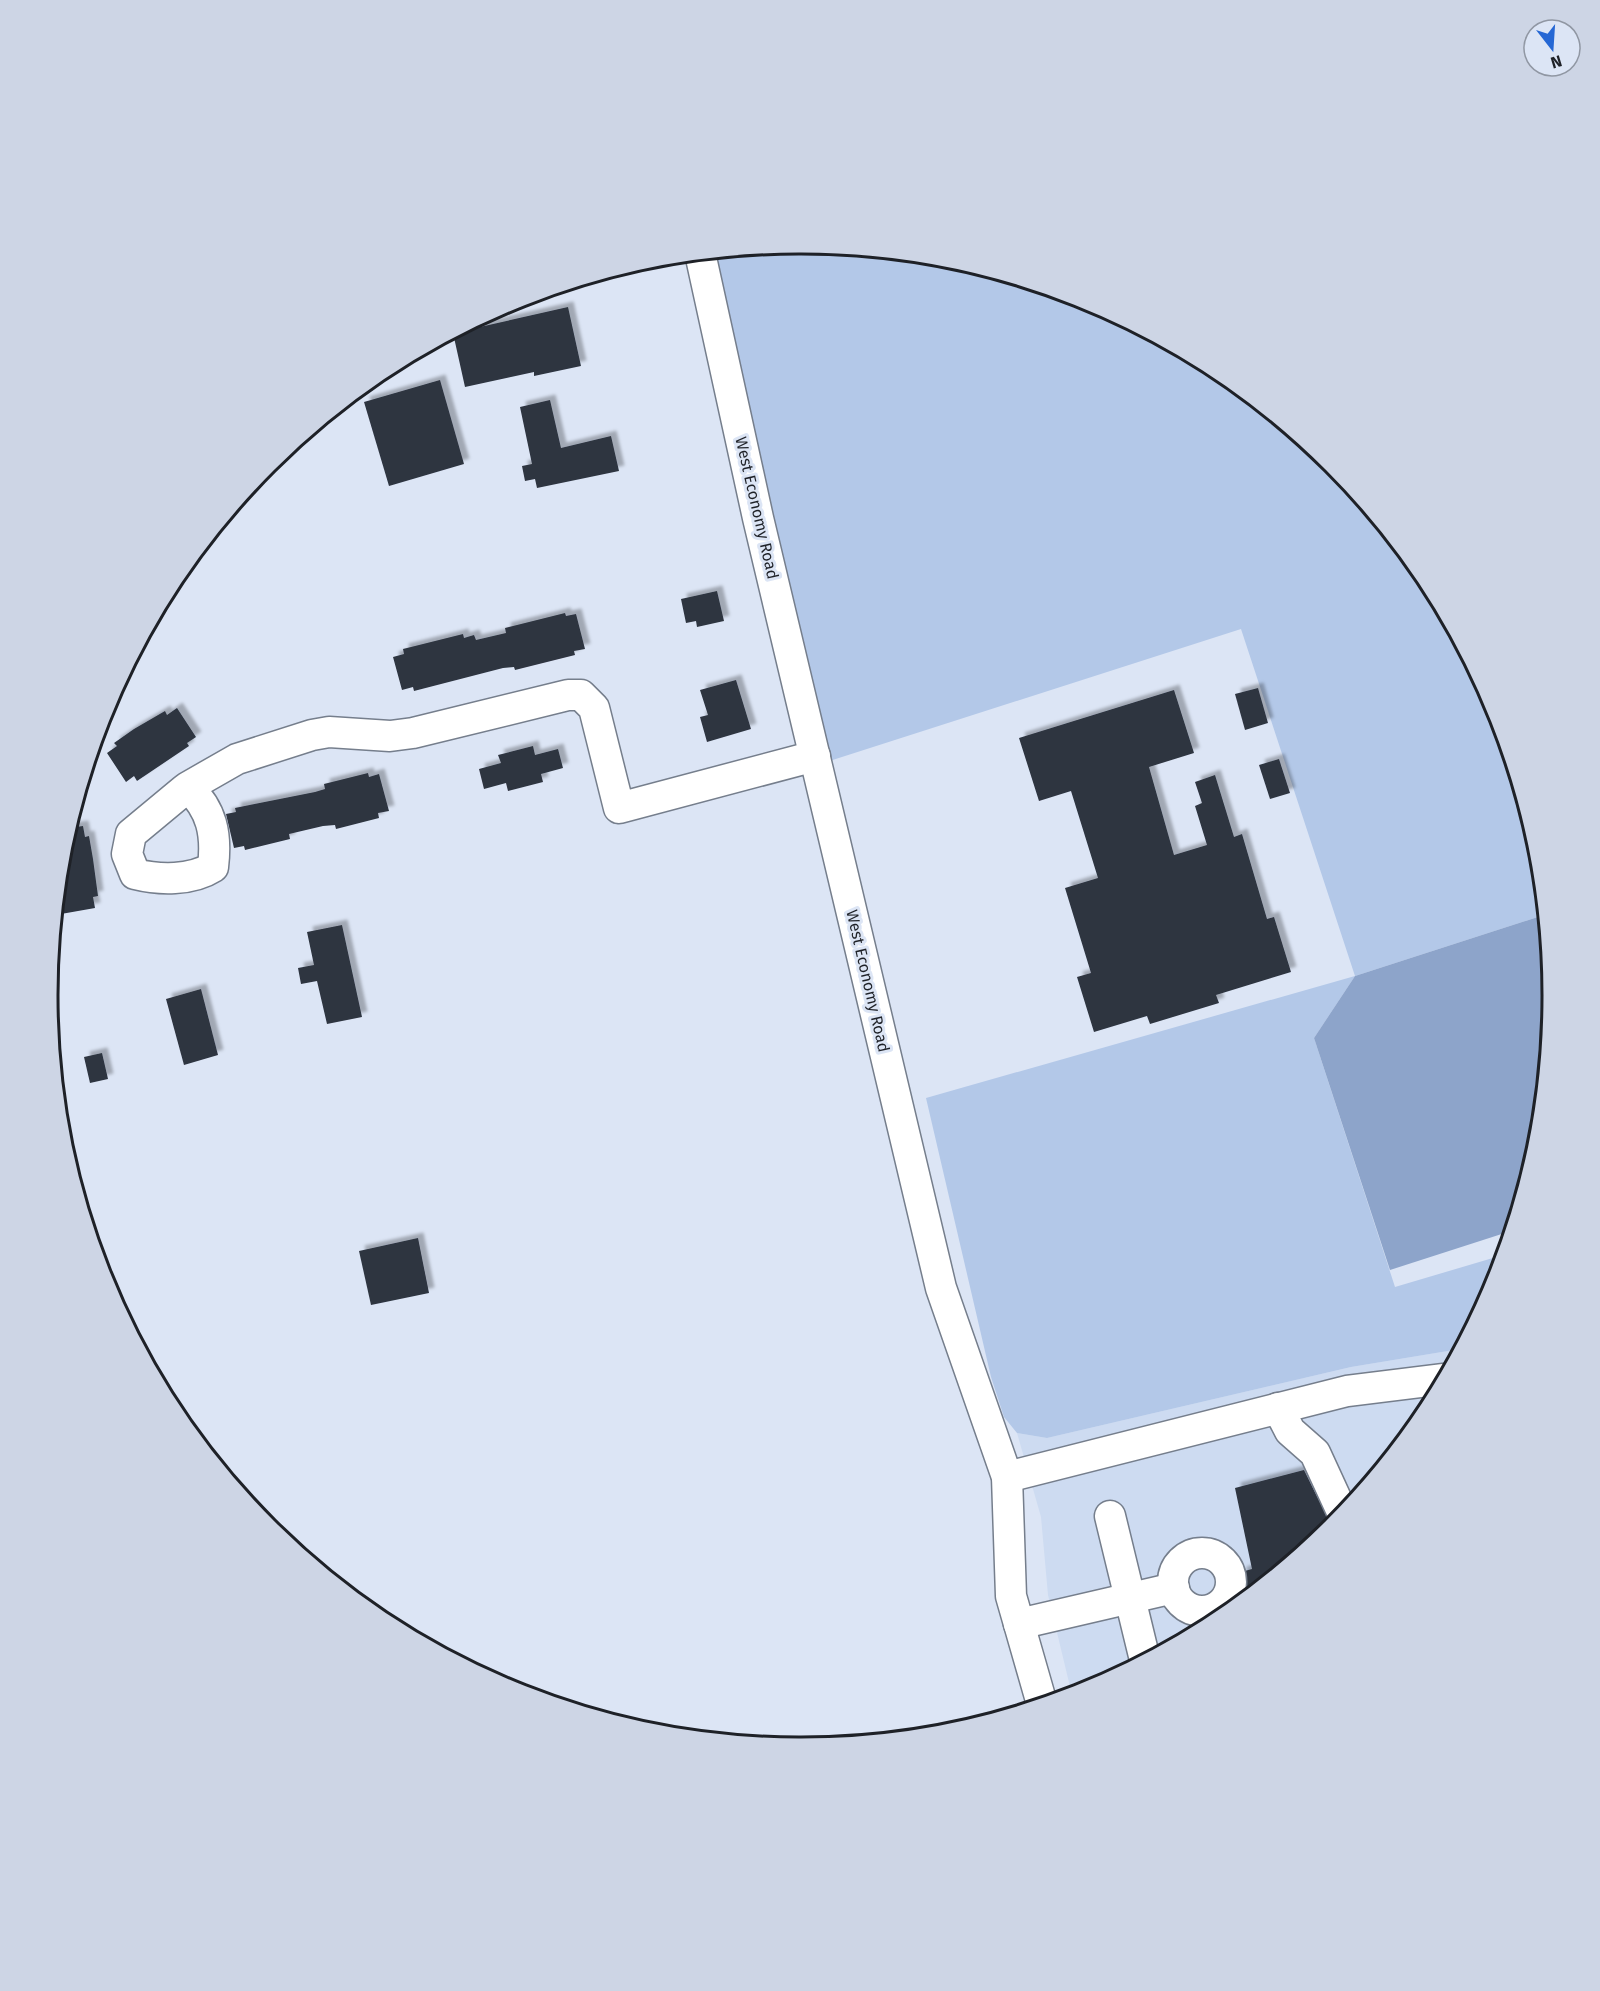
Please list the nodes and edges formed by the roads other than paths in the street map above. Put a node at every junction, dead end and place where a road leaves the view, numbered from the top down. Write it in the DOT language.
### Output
graph roads {
  1 [pos="702,260"];
  2 [pos="815,756"];
  3 [pos="188,787"];
  4 [pos="1432,1383"];
  5 [pos="1278,1408"];
  6 [pos="1007,1477"];
  7 [pos="1339,1504"];
  8 [pos="1110,1516"];
  9 [pos="1174,1588"];
  10 [pos="1130,1599"];
  11 [pos="1019,1624"];
  12 [pos="1142,1653"];
  13 [pos="1040,1697"];
  1 -- 2 [label="street, West Economy Road"];
  2 -- 3 [label="street"];
  2 -- 6 [label="street, West Economy Road"];
  4 -- 5 [label="street"];
  5 -- 6 [label="street"];
  5 -- 7 [label="street"];
  6 -- 11 [label="street, West Economy Road"];
  8 -- 10 [label="street"];
  9 -- 10 [label="street"];
  10 -- 11 [label="street"];
  10 -- 12 [label="street"];
  11 -- 13 [label="street, West Economy Road"];
}
